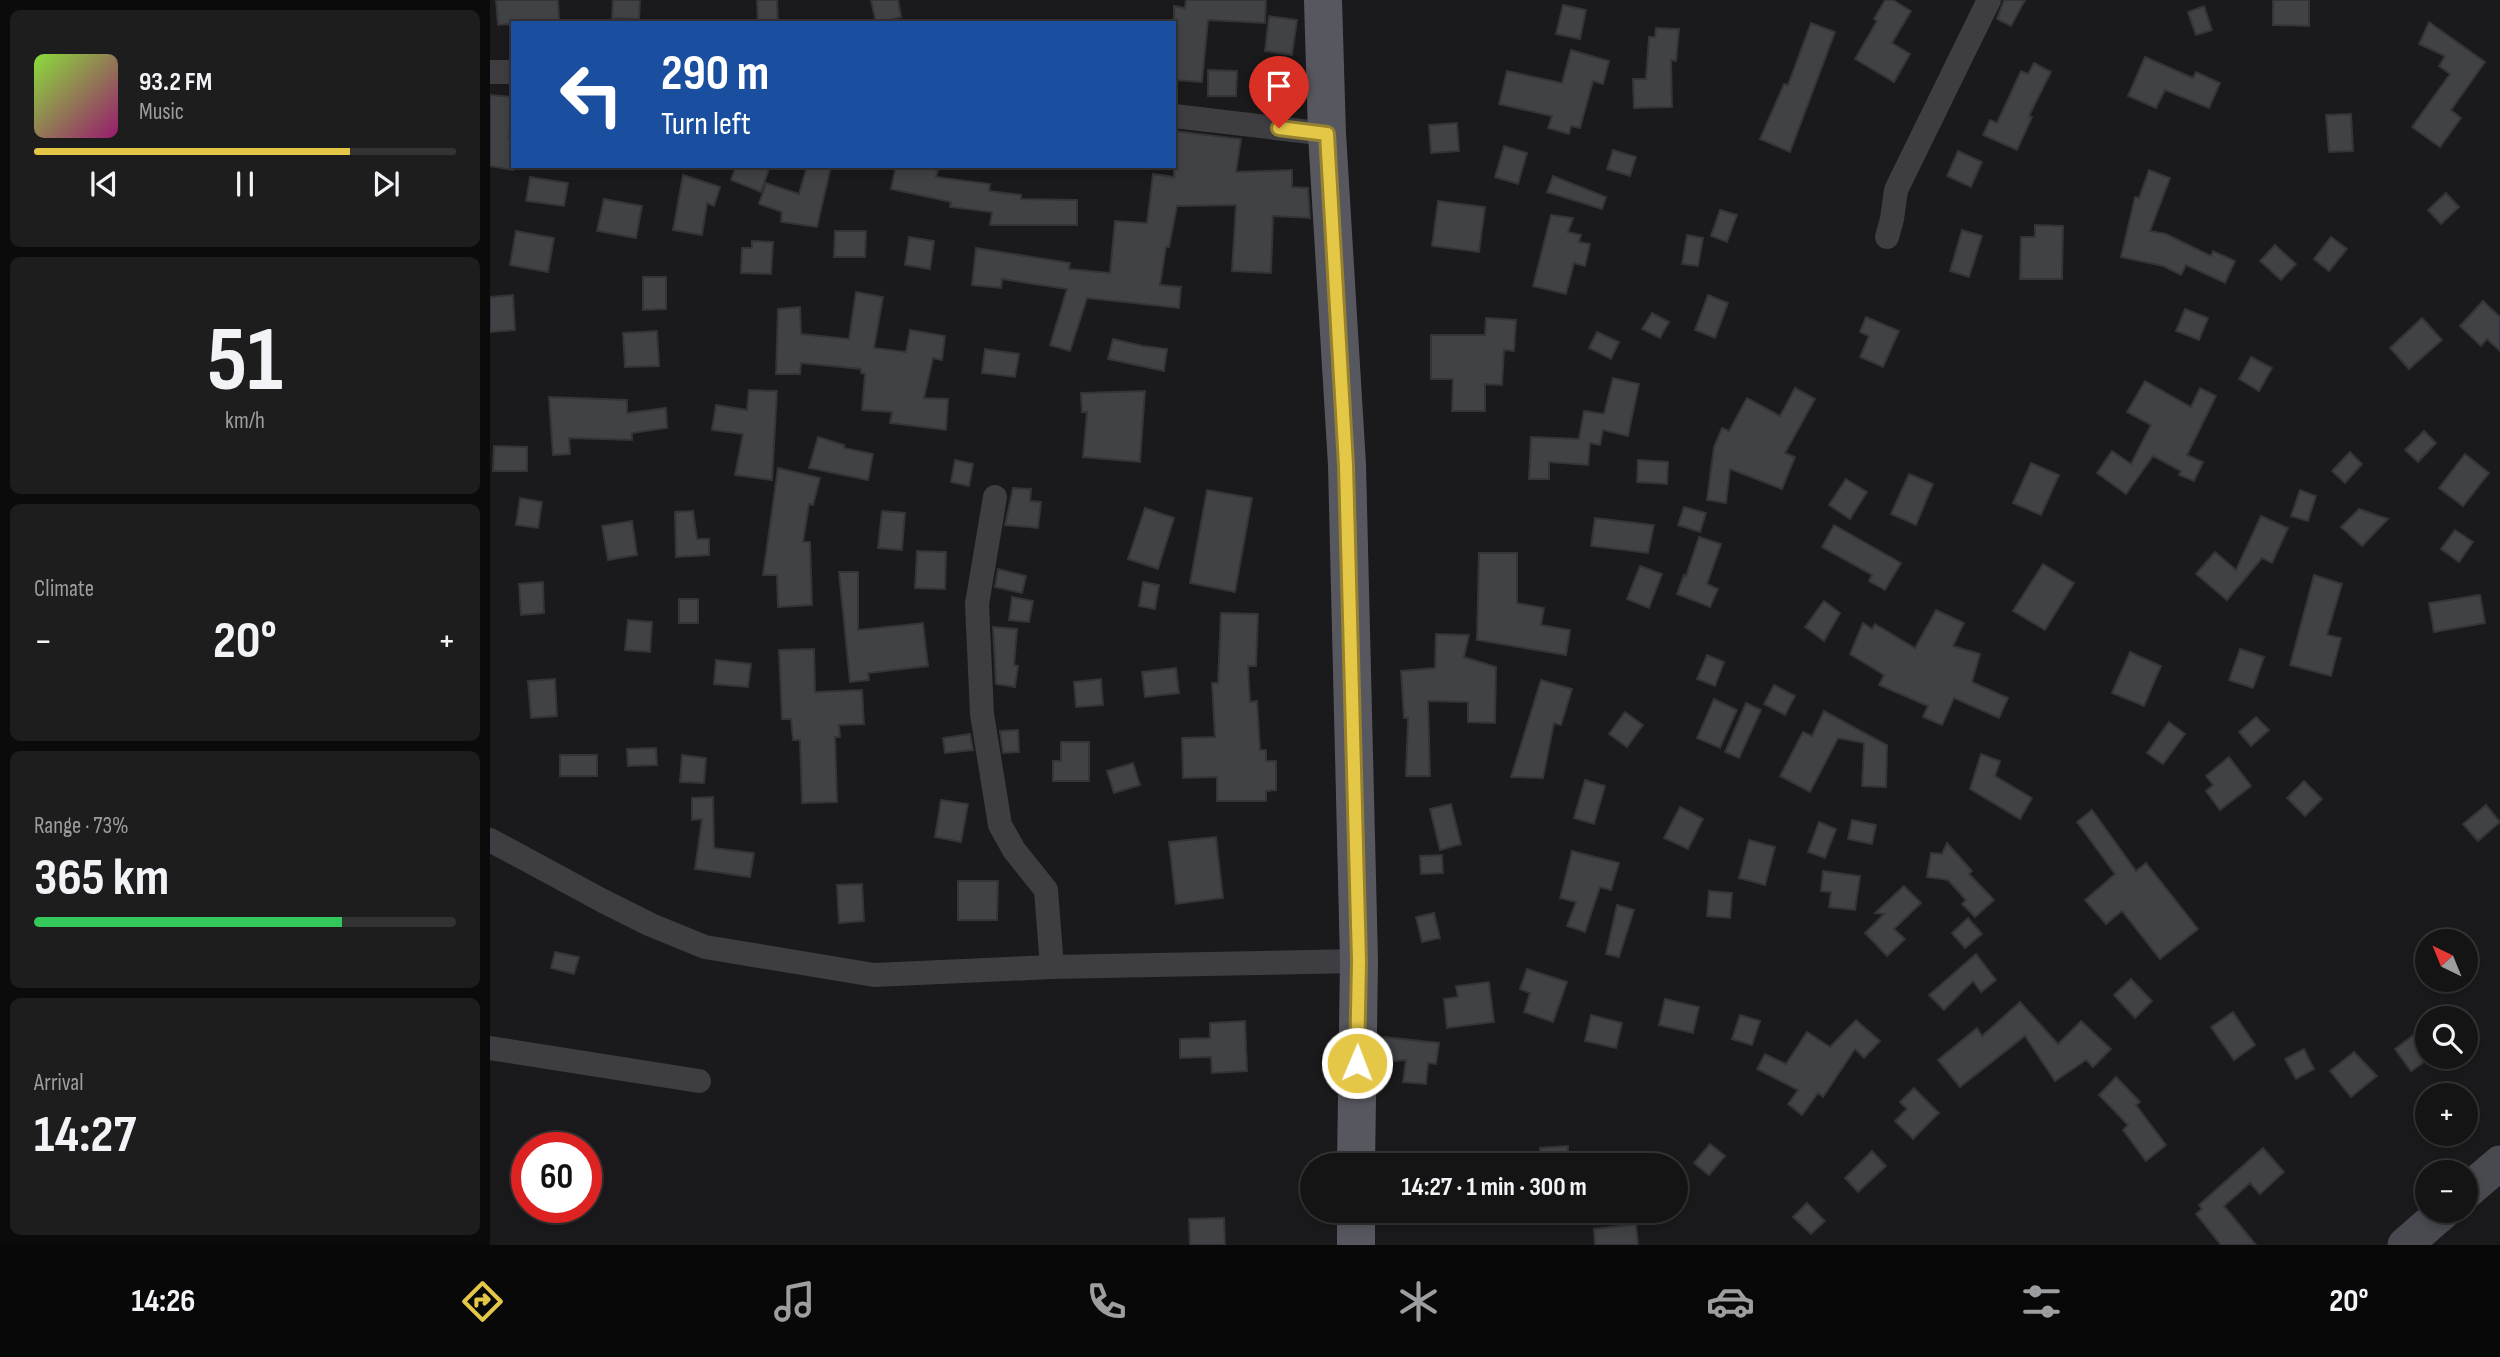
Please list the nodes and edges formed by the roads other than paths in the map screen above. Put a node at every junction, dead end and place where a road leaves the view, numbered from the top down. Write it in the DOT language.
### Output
graph roads {
  1 [pos="1323,0"];
  2 [pos="1989,0"];
  3 [pos="490,72"];
  4 [pos="511,72"];
  5 [pos="1176,116"];
  6 [pos="1327,134"];
  7 [pos="1886,237"];
  8 [pos="995,497"];
  9 [pos="490,840"];
  10 [pos="1359,961"];
  11 [pos="1052,967"];
  12 [pos="490,1048"];
  13 [pos="699,1081"];
  14 [pos="1356,1153"];
  15 [pos="2500,1163"];
  16 [pos="2478,1182"];
  17 [pos="1356,1223"];
  18 [pos="2430,1223"];
  19 [pos="1356,1245"];
  20 [pos="2405,1245"];
  1 -- 6 [label="main road"];
  2 -- 7 [label="street"];
  3 -- 4 [label="street"];
  5 -- 6 [label="street"];
  6 -- 10 [label="main road"];
  8 -- 11 [label="street"];
  9 -- 11 [label="street"];
  10 -- 11 [label="street"];
  10 -- 14 [label="main road"];
  12 -- 13 [label="street"];
  15 -- 16 [label="street"];
  17 -- 19 [label="main road"];
  18 -- 20 [label="street"];
}
